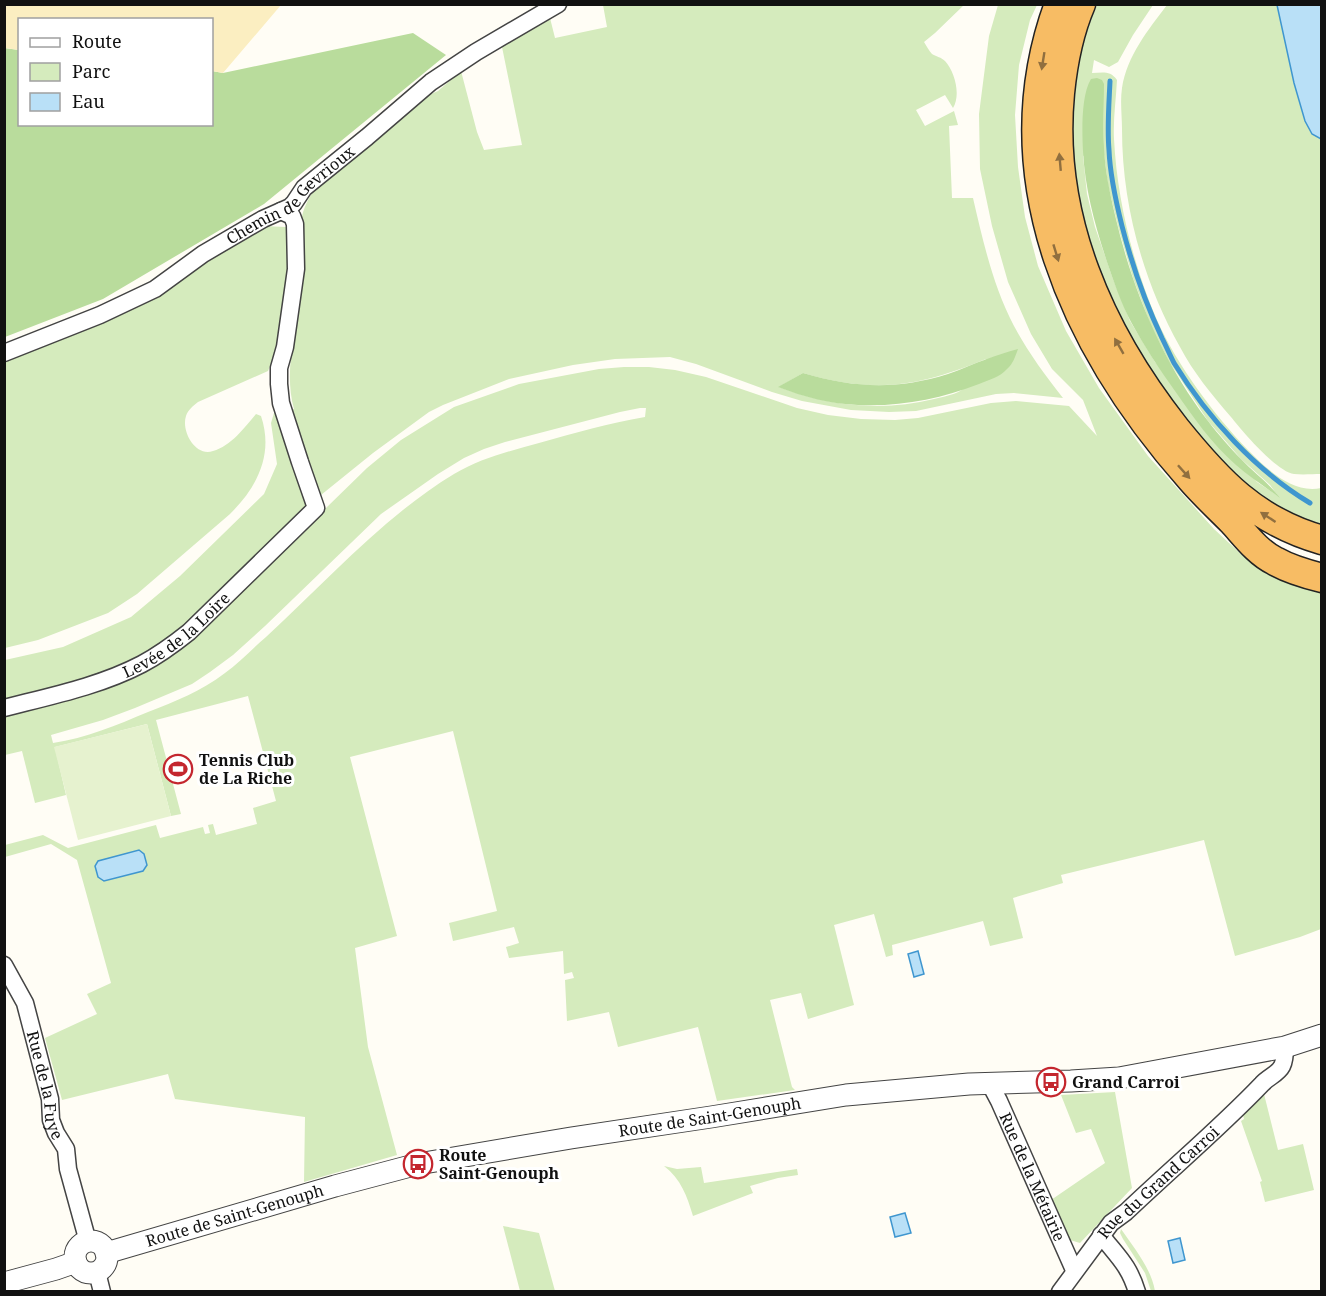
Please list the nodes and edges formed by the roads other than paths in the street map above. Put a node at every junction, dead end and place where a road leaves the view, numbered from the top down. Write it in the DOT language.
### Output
graph roads {
  1 [pos="558,4"];
  2 [pos="1059,4"];
  3 [pos="1081,4"];
  4 [pos="281,211"];
  5 [pos="4,353"];
  6 [pos="1232,522"];
  7 [pos="1322,540"];
  8 [pos="1322,566"];
  9 [pos="1322,578"];
  10 [pos="4,708"];
  11 [pos="4,965"];
  12 [pos="1322,1035"];
  13 [pos="1285,1047"];
  14 [pos="1261,1052"];
  15 [pos="1265,1080"];
  16 [pos="990,1084"];
  17 [pos="1101,1235"];
  18 [pos="88,1242"];
  19 [pos="76,1262"];
  20 [pos="1074,1270"];
  21 [pos="102,1272"];
  22 [pos="4,1283"];
  23 [pos="1060,1292"];
  24 [pos="1137,1292"];
  1 -- 4 [label="street, Chemin de Gevrioux"];
  2 -- 6 [label="highway, one-way"];
  7 -- 3 [label="highway, one-way"];
  4 -- 5 [label="street, Chemin de Gevrioux"];
  4 -- 10 [label="street, Levée de la Loire"];
  6 -- 8 [label="highway"];
  6 -- 9 [label="highway"];
  11 -- 18 [label="street, Rue de la Fuye"];
  12 -- 13 [label="street, Route de Saint-Genouph"];
  13 -- 14 [label="street, Route de Saint-Genouph"];
  13 -- 15 [label="street, Rue du Grand Carroi"];
  14 -- 15 [label="street"];
  14 -- 16 [label="street, Route de Saint-Genouph"];
  15 -- 17 [label="street, Rue du Grand Carroi"];
  16 -- 20 [label="street, Rue de la Métairie"];
  16 -- 21 [label="street, Route de Saint-Genouph"];
  17 -- 20 [label="street, Rue du Grand Carroi"];
  17 -- 24 [label="street"];
  18 -- 19 [label="street"];
  18 -- 21 [label="street"];
  19 -- 21 [label="street"];
  19 -- 22 [label="street"];
  20 -- 23 [label="street, Rue du Grand Carroi"];
}
